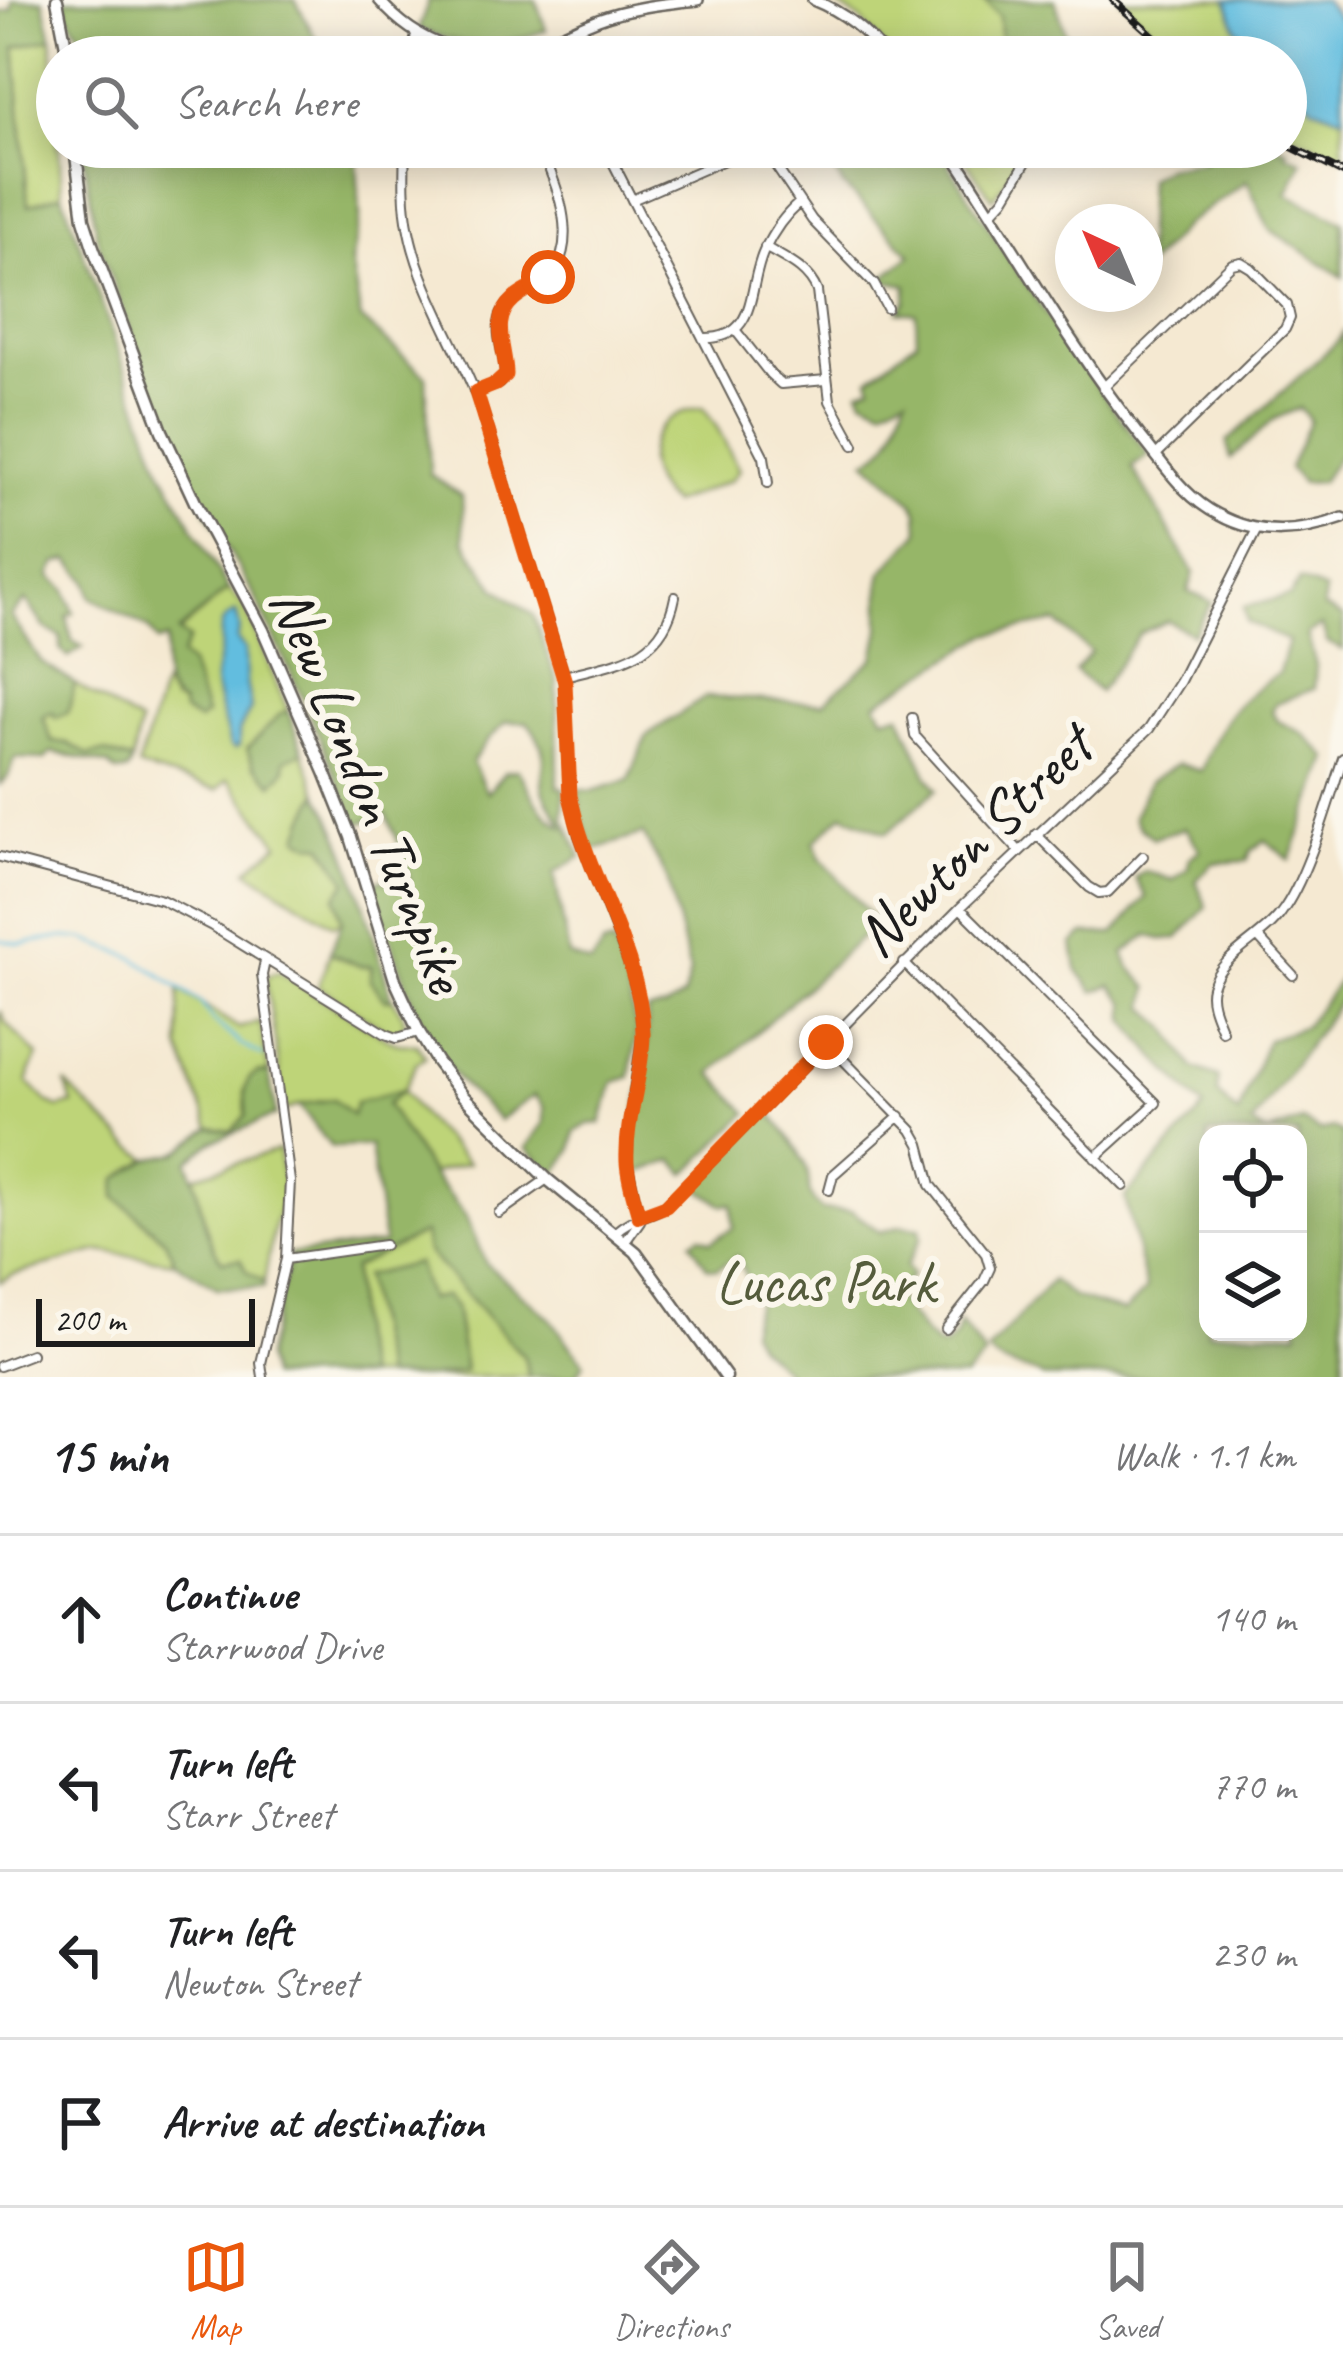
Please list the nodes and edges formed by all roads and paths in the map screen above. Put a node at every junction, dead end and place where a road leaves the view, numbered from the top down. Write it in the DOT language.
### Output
graph roads {
  1 [pos="57,0"];
  2 [pos="379,0"];
  3 [pos="698,0"];
  4 [pos="813,0"];
  5 [pos="568,33"];
  6 [pos="416,35"];
  7 [pos="64,36"];
  8 [pos="559,36"];
  9 [pos="569,36"];
  10 [pos="867,36"];
  11 [pos="76,168"];
  12 [pos="404,168"];
  13 [pos="616,168"];
  14 [pos="706,168"];
  15 [pos="778,168"];
  16 [pos="962,168"];
  17 [pos="1022,168"];
  18 [pos="550,171"];
  19 [pos="632,200"];
  20 [pos="800,203"];
  21 [pos="991,213"];
  22 [pos="765,247"];
  23 [pos="887,308"];
  24 [pos="736,331"];
  25 [pos="702,338"];
  26 [pos="826,380"];
  27 [pos="1102,388"];
  28 [pos="476,392"];
  29 [pos="854,445"];
  30 [pos="1156,455"];
  31 [pos="768,483"];
  32 [pos="1343,518"];
  33 [pos="1257,529"];
  34 [pos="675,597"];
  35 [pos="563,676"];
  36 [pos="912,718"];
  37 [pos="1343,758"];
  38 [pos="1036,835"];
  39 [pos="1018,851"];
  40 [pos="1143,856"];
  41 [pos="0,857"];
  42 [pos="960,908"];
  43 [pos="1258,937"];
  44 [pos="265,961"];
  45 [pos="904,964"];
  46 [pos="1293,976"];
  47 [pos="1222,1031"];
  48 [pos="418,1032"];
  49 [pos="826,1042"];
  50 [pos="900,1115"];
  51 [pos="1095,1158"];
  52 [pos="547,1179"];
  53 [pos="1124,1186"];
  54 [pos="829,1190"];
  55 [pos="499,1214"];
  56 [pos="639,1216"];
  57 [pos="614,1233"];
  58 [pos="625,1242"];
  59 [pos="384,1245"];
  60 [pos="286,1259"];
  61 [pos="946,1329"];
  62 [pos="32,1354"];
  63 [pos="0,1366"];
  64 [pos="263,1377"];
  65 [pos="726,1377"];
  1 -- 7 [label="main road"];
  2 -- 6 [label="street"];
  3 -- 5 [label="street"];
  4 -- 10 [label="street"];
  5 -- 8 [label="street"];
  5 -- 9 [label="street"];
  11 -- 48 [label="main road, New London Turnpike"];
  12 -- 28 [label="street"];
  13 -- 19 [label="street"];
  14 -- 19 [label="street"];
  15 -- 20 [label="street"];
  16 -- 21 [label="street"];
  17 -- 21 [label="street"];
  18 -- 28 [label="street"];
  19 -- 25 [label="street"];
  20 -- 22 [label="street"];
  20 -- 23 [label="street"];
  21 -- 27 [label="street"];
  22 -- 24 [label="street"];
  22 -- 26 [label="street"];
  24 -- 25 [label="street"];
  24 -- 26 [label="street"];
  25 -- 31 [label="street"];
  26 -- 29 [label="street"];
  27 -- 30 [label="street"];
  27 -- 30 [label="street"];
  28 -- 35 [label="street"];
  30 -- 33 [label="street"];
  32 -- 33 [label="street"];
  33 -- 38 [label="street, Newton Street"];
  34 -- 35 [label="street"];
  35 -- 56 [label="street"];
  36 -- 39 [label="street"];
  37 -- 43 [label="street"];
  38 -- 39 [label="street, Newton Street"];
  38 -- 40 [label="street"];
  39 -- 42 [label="street, Newton Street"];
  41 -- 44 [label="street"];
  42 -- 45 [label="street, Newton Street"];
  42 -- 51 [label="street"];
  43 -- 46 [label="street"];
  43 -- 47 [label="street"];
  44 -- 48 [label="street"];
  44 -- 60 [label="street"];
  45 -- 49 [label="street, Newton Street"];
  45 -- 51 [label="street"];
  48 -- 52 [label="main road, New London Turnpike"];
  49 -- 50 [label="street"];
  49 -- 56 [label="street, Newton Street"];
  50 -- 54 [label="street"];
  50 -- 61 [label="street"];
  51 -- 53 [label="street"];
  52 -- 55 [label="street"];
  52 -- 57 [label="main road, New London Turnpike"];
  56 -- 57 [label="street, Newton Street"];
  56 -- 58 [label="street"];
  57 -- 58 [label="main road, New London Turnpike"];
  58 -- 65 [label="main road, New London Turnpike"];
  59 -- 60 [label="street"];
  60 -- 64 [label="street"];
  62 -- 63 [label="street"];
}
